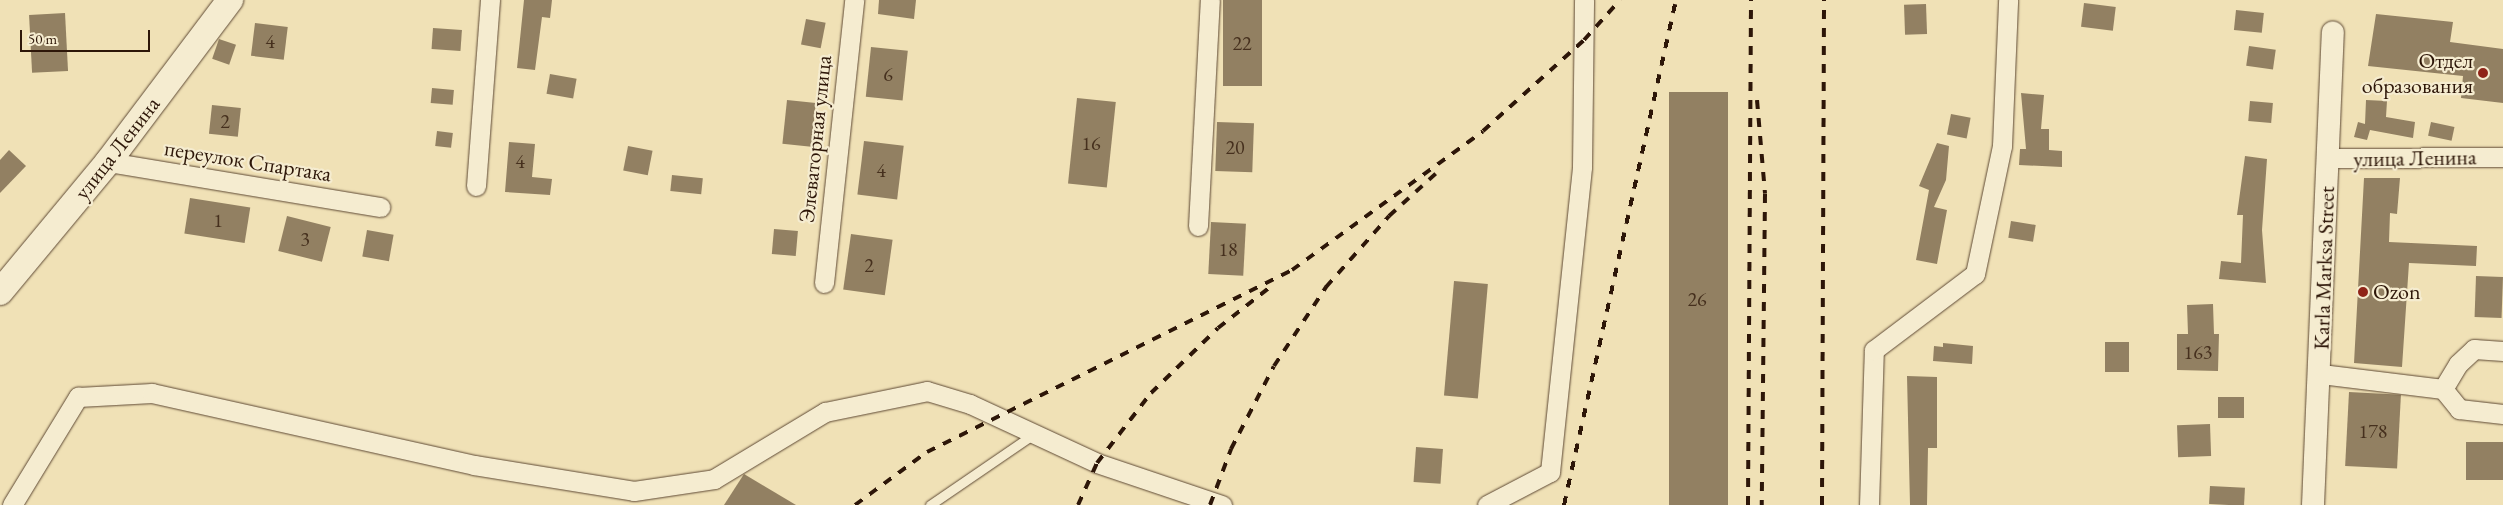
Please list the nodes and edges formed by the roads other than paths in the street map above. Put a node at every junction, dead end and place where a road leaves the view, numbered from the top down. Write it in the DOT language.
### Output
graph roads {
  1 [pos="220,0"];
  2 [pos="230,0"];
  3 [pos="490,0"];
  4 [pos="854,0"];
  5 [pos="1210,0"];
  6 [pos="1584,0"];
  7 [pos="2008,0"];
  8 [pos="2333,32"];
  9 [pos="2503,157"];
  10 [pos="2327,158"];
  11 [pos="108,162"];
  12 [pos="476,186"];
  13 [pos="380,207"];
  14 [pos="1198,226"];
  15 [pos="824,283"];
  16 [pos="0,292"];
  17 [pos="2503,351"];
  18 [pos="2321,374"];
  19 [pos="2443,389"];
  20 [pos="2503,414"];
  21 [pos="1036,433"];
  22 [pos="12,505"];
  23 [pos="930,505"];
  24 [pos="1222,505"];
  25 [pos="1487,505"];
  26 [pos="1870,505"];
  27 [pos="2313,505"];
  1 -- 2 [label="street, улица Ленина"];
  2 -- 11 [label="main road, улица Ленина"];
  3 -- 12 [label="street"];
  4 -- 15 [label="street, Элеваторная улица"];
  5 -- 14 [label="street"];
  6 -- 25 [label="street"];
  7 -- 26 [label="street"];
  8 -- 10 [label="street, Karla Marksa Street"];
  9 -- 10 [label="street, улица Ленина"];
  10 -- 18 [label="street, Karla Marksa Street"];
  11 -- 13 [label="street, переулок Спартака"];
  11 -- 16 [label="main road, улица Ленина"];
  17 -- 19 [label="street"];
  18 -- 19 [label="street"];
  18 -- 27 [label="street, Karla Marksa Street"];
  19 -- 20 [label="street"];
  21 -- 22 [label="street"];
  21 -- 23 [label="lane"];
  21 -- 24 [label="street"];
}
